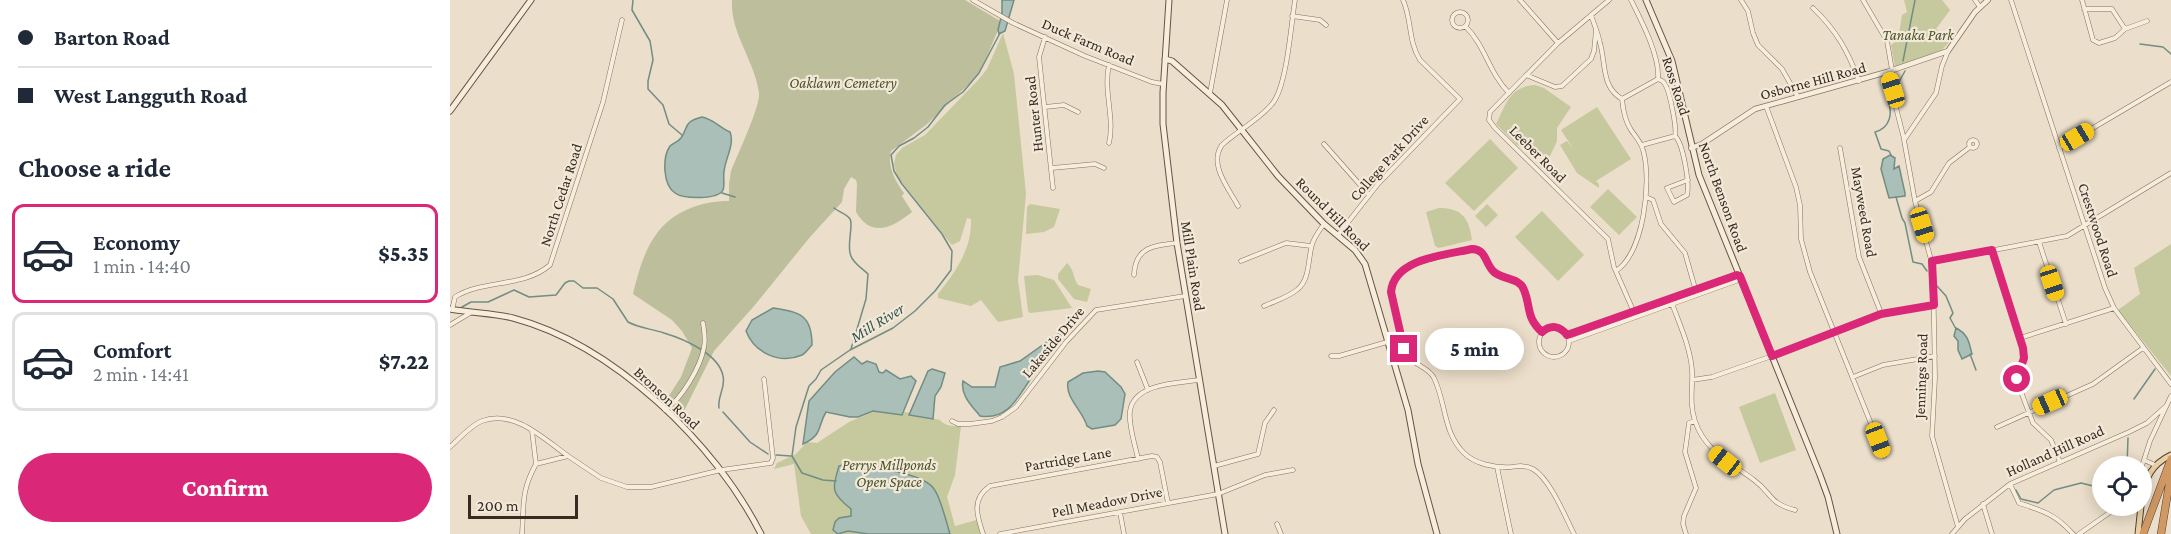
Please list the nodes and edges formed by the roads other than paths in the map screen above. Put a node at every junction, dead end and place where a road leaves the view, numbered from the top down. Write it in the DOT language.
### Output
graph roads {
  1 [pos="531,0"];
  2 [pos="973,0"];
  3 [pos="1169,0"];
  4 [pos="1227,0"];
  5 [pos="1295,0"];
  6 [pos="1403,0"];
  7 [pos="1520,0"];
  8 [pos="1609,0"];
  9 [pos="1631,0"];
  10 [pos="1646,0"];
  11 [pos="1741,0"];
  12 [pos="1863,0"];
  13 [pos="1975,0"];
  14 [pos="1988,0"];
  15 [pos="2011,0"];
  16 [pos="2082,0"];
  17 [pos="1980,7"];
  18 [pos="1813,8"];
  19 [pos="2084,9"];
  20 [pos="1591,15"];
  21 [pos="1293,16"];
  22 [pos="622,20"];
  23 [pos="2147,21"];
  24 [pos="1326,25"];
  25 [pos="1466,26"];
  26 [pos="2125,29"];
  27 [pos="1596,30"];
  28 [pos="1045,37"];
  29 [pos="1558,43"];
  30 [pos="1948,51"];
  31 [pos="1165,59"];
  32 [pos="1109,65"];
  33 [pos="1890,71"];
  34 [pos="1526,75"];
  35 [pos="1658,79"];
  36 [pos="1859,81"];
  37 [pos="2171,82"];
  38 [pos="1163,84"];
  39 [pos="1210,93"];
  40 [pos="1509,93"];
  41 [pos="1798,97"];
  42 [pos="1622,99"];
  43 [pos="1766,106"];
  44 [pos="1045,107"];
  45 [pos="450,111"];
  46 [pos="1078,112"];
  47 [pos="1241,129"];
  48 [pos="1675,136"];
  49 [pos="1904,140"];
  50 [pos="1109,143"];
  51 [pos="1324,144"];
  52 [pos="1642,145"];
  53 [pos="1970,147"];
  54 [pos="1691,148"];
  55 [pos="1840,148"];
  56 [pos="2059,148"];
  57 [pos="1052,168"];
  58 [pos="1104,168"];
  59 [pos="2171,173"];
  60 [pos="1688,180"];
  61 [pos="1053,188"];
  62 [pos="1369,195"];
  63 [pos="1646,197"];
  64 [pos="1915,201"];
  65 [pos="1239,206"];
  66 [pos="1324,224"];
  67 [pos="2085,226"];
  68 [pos="1338,235"];
  69 [pos="2039,242"];
  70 [pos="1177,243"];
  71 [pos="1311,246"];
  72 [pos="1992,250"];
  73 [pos="1241,261"];
  74 [pos="1932,261"];
  75 [pos="1616,271"];
  76 [pos="1134,275"];
  77 [pos="1740,276"];
  78 [pos="1695,289"];
  79 [pos="1697,295"];
  80 [pos="1185,296"];
  81 [pos="1670,298"];
  82 [pos="1672,304"];
  83 [pos="1934,305"];
  84 [pos="1264,306"];
  85 [pos="2114,308"];
  86 [pos="451,309"];
  87 [pos="1634,311"];
  88 [pos="470,313"];
  89 [pos="1881,314"];
  90 [pos="1636,317"];
  91 [pos="703,323"];
  92 [pos="450,324"];
  93 [pos="2066,324"];
  94 [pos="1835,331"];
  95 [pos="1542,332"];
  96 [pos="1567,335"];
  97 [pos="2020,338"];
  98 [pos="1387,342"];
  99 [pos="1569,342"];
  100 [pos="2144,348"];
  101 [pos="1331,356"];
  102 [pos="1772,356"];
  103 [pos="1935,356"];
  104 [pos="1137,362"];
  105 [pos="1853,377"];
  106 [pos="764,379"];
  107 [pos="1199,380"];
  108 [pos="1692,380"];
  109 [pos="2171,384"];
  110 [pos="1148,390"];
  111 [pos="2171,396"];
  112 [pos="2166,406"];
  113 [pos="1274,411"];
  114 [pos="2029,411"];
  115 [pos="668,412"];
  116 [pos="952,421"];
  117 [pos="1695,421"];
  118 [pos="2146,423"];
  119 [pos="2158,423"];
  120 [pos="1997,427"];
  121 [pos="532,430"];
  122 [pos="450,447"];
  123 [pos="568,456"];
  124 [pos="1884,456"];
  125 [pos="2146,456"];
  126 [pos="2171,457"];
  127 [pos="1138,459"];
  128 [pos="2060,462"];
  129 [pos="536,464"];
  130 [pos="2152,464"];
  131 [pos="2155,465"];
  132 [pos="1214,466"];
  133 [pos="1497,466"];
  134 [pos="721,470"];
  135 [pos="1293,470"];
  136 [pos="2152,470"];
  137 [pos="2171,473"];
  138 [pos="2010,484"];
  139 [pos="1218,494"];
  140 [pos="1168,503"];
  141 [pos="1983,504"];
  142 [pos="1795,510"];
  143 [pos="1120,512"];
  144 [pos="2107,516"];
  145 [pos="2140,516"];
  146 [pos="1277,524"];
  147 [pos="1955,531"];
  148 [pos="522,534"];
  149 [pos="761,534"];
  150 [pos="983,534"];
  151 [pos="1000,534"];
  152 [pos="1124,534"];
  153 [pos="1225,534"];
  154 [pos="1281,534"];
  155 [pos="1437,534"];
  156 [pos="1511,534"];
  157 [pos="1574,534"];
  158 [pos="1686,534"];
  159 [pos="1837,534"];
  160 [pos="1992,534"];
  161 [pos="2073,534"];
  162 [pos="2079,534"];
  163 [pos="2138,534"];
  164 [pos="2143,534"];
  165 [pos="2161,534"];
  1 -- 45 [label="main road"];
  2 -- 28 [label="street, Duck Farm Road"];
  3 -- 31 [label="main road, Mill Plain Road"];
  4 -- 39 [label="street"];
  5 -- 21 [label="street"];
  6 -- 62 [label="street, College Park Drive"];
  7 -- 29 [label="street"];
  8 -- 20 [label="street, Leeber Road"];
  9 -- 35 [label="street, Ross Road"];
  10 -- 54 [label="main road, North Benson Road"];
  11 -- 41 [label="street"];
  12 -- 33 [label="street, Jennings Road"];
  13 -- 17 [label="street"];
  14 -- 17 [label="street"];
  15 -- 56 [label="street, Crestwood Road"];
  16 -- 19 [label="street"];
  17 -- 30 [label="street"];
  18 -- 36 [label="street"];
  19 -- 26 [label="street"];
  19 -- 26 [label="street"];
  20 -- 27 [label="street"];
  20 -- 29 [label="street, Leeber Road"];
  21 -- 24 [label="street"];
  21 -- 47 [label="street"];
  22 -- 86 [label="street, North Cedar Road"];
  23 -- 26 [label="street"];
  25 -- 25 [label="street"];
  25 -- 40 [label="street"];
  27 -- 34 [label="street"];
  27 -- 42 [label="street"];
  28 -- 32 [label="street, Duck Farm Road"];
  28 -- 44 [label="street, Hunter Road"];
  29 -- 34 [label="street, Leeber Road"];
  30 -- 33 [label="street, Osborne Hill Road"];
  30 -- 49 [label="street"];
  31 -- 38 [label="main road, Mill Plain Road"];
  31 -- 39 [label="main road, Round Hill Road"];
  32 -- 38 [label="street, Duck Farm Road"];
  32 -- 50 [label="street"];
  33 -- 36 [label="street, Osborne Hill Road"];
  33 -- 49 [label="street, Jennings Road"];
  34 -- 40 [label="street, Leeber Road"];
  35 -- 42 [label="street"];
  35 -- 48 [label="street, Ross Road"];
  36 -- 41 [label="street, Osborne Hill Road"];
  37 -- 56 [label="street"];
  38 -- 70 [label="main road, Mill Plain Road"];
  39 -- 47 [label="main road, Round Hill Road"];
  40 -- 75 [label="street, Leeber Road"];
  41 -- 43 [label="street, Osborne Hill Road"];
  42 -- 52 [label="street"];
  43 -- 54 [label="street, Osborne Hill Road"];
  43 -- 94 [label="street"];
  44 -- 46 [label="street"];
  44 -- 57 [label="street, Hunter Road"];
  47 -- 65 [label="street"];
  47 -- 66 [label="main road, Round Hill Road"];
  48 -- 52 [label="street"];
  48 -- 60 [label="street, Ross Road"];
  49 -- 64 [label="street, Jennings Road"];
  51 -- 62 [label="street"];
  52 -- 63 [label="street"];
  53 -- 64 [label="street"];
  54 -- 77 [label="main road, North Benson Road"];
  55 -- 89 [label="street, Mayweed Road"];
  56 -- 67 [label="street, Crestwood Road"];
  57 -- 58 [label="street"];
  57 -- 61 [label="street, Hunter Road"];
  59 -- 67 [label="street"];
  60 -- 60 [label="street"];
  62 -- 68 [label="street, College Park Drive"];
  63 -- 75 [label="street"];
  63 -- 78 [label="street"];
  64 -- 74 [label="street, Jennings Road"];
  66 -- 68 [label="main road, Round Hill Road"];
  66 -- 71 [label="street"];
  67 -- 69 [label="street"];
  67 -- 85 [label="street, Crestwood Road"];
  68 -- 98 [label="main road, Round Hill Road"];
  69 -- 72 [label="street"];
  69 -- 93 [label="street"];
  70 -- 76 [label="street"];
  70 -- 80 [label="main road, Mill Plain Road"];
  71 -- 73 [label="street"];
  71 -- 84 [label="street"];
  72 -- 74 [label="street"];
  72 -- 97 [label="street"];
  74 -- 83 [label="street, Jennings Road"];
  75 -- 87 [label="street, Leeber Road"];
  77 -- 78 [label="street"];
  77 -- 79 [label="street"];
  77 -- 102 [label="main road, North Benson Road"];
  78 -- 79 [label="street"];
  78 -- 81 [label="street"];
  79 -- 82 [label="street"];
  80 -- 107 [label="main road, Mill Plain Road"];
  80 -- 116 [label="street, Lakeside Drive"];
  81 -- 82 [label="street"];
  81 -- 87 [label="street"];
  82 -- 90 [label="street"];
  82 -- 108 [label="street"];
  83 -- 89 [label="street"];
  83 -- 103 [label="street, Jennings Road"];
  85 -- 93 [label="street"];
  85 -- 100 [label="street, Crestwood Road"];
  86 -- 88 [label="main road, Bronson Road"];
  87 -- 90 [label="street, Leeber Road"];
  87 -- 96 [label="street"];
  88 -- 92 [label="street"];
  88 -- 115 [label="main road, Bronson Road"];
  89 -- 94 [label="street"];
  90 -- 99 [label="street"];
  91 -- 115 [label="street"];
  93 -- 97 [label="street"];
  94 -- 102 [label="street"];
  94 -- 105 [label="street"];
  95 -- 96 [label="street"];
  95 -- 99 [label="street"];
  95 -- 133 [label="street"];
  96 -- 99 [label="street"];
  97 -- 114 [label="street"];
  98 -- 101 [label="street"];
  98 -- 155 [label="main road, Round Hill Road"];
  100 -- 109 [label="street, Crestwood Road"];
  100 -- 114 [label="street"];
  102 -- 108 [label="street"];
  102 -- 159 [label="main road, North Benson Road"];
  103 -- 105 [label="street"];
  103 -- 147 [label="street, Jennings Road"];
  104 -- 110 [label="street"];
  105 -- 124 [label="street"];
  106 -- 134 [label="street"];
  107 -- 110 [label="street"];
  107 -- 132 [label="main road, Mill Plain Road"];
  108 -- 117 [label="street"];
  110 -- 127 [label="street"];
  111 -- 112 [label="street"];
  112 -- 118 [label="street, Holland Hill Road"];
  112 -- 119 [label="street"];
  113 -- 132 [label="street"];
  114 -- 120 [label="street"];
  114 -- 128 [label="street"];
  115 -- 134 [label="main road, Bronson Road"];
  117 -- 142 [label="street"];
  117 -- 158 [label="street"];
  118 -- 119 [label="street, Holland Hill Road"];
  118 -- 128 [label="street, Holland Hill Road"];
  119 -- 125 [label="street"];
  121 -- 122 [label="street"];
  121 -- 123 [label="street"];
  121 -- 129 [label="street"];
  123 -- 129 [label="street"];
  123 -- 134 [label="street"];
  126 -- 131 [label="main road"];
  126 -- 164 [label="highway"];
  127 -- 140 [label="street"];
  127 -- 150 [label="street, Partridge Lane"];
  128 -- 138 [label="street, Holland Hill Road"];
  129 -- 148 [label="street"];
  130 -- 131 [label="street"];
  131 -- 136 [label="main road"];
  132 -- 139 [label="main road, Mill Plain Road"];
  133 -- 156 [label="street"];
  133 -- 157 [label="street"];
  134 -- 149 [label="main road, Bronson Road"];
  135 -- 139 [label="street, Pell Meadow Drive"];
  137 -- 165 [label="highway"];
  138 -- 141 [label="street, Holland Hill Road"];
  138 -- 161 [label="street"];
  139 -- 140 [label="street, Pell Meadow Drive"];
  139 -- 153 [label="main road, Mill Plain Road"];
  140 -- 143 [label="street, Pell Meadow Drive"];
  141 -- 147 [label="street, Holland Hill Road"];
  141 -- 160 [label="street"];
  143 -- 151 [label="street, Pell Meadow Drive"];
  143 -- 152 [label="street"];
  144 -- 162 [label="street"];
  145 -- 163 [label="main road"];
  146 -- 154 [label="street"];
}
